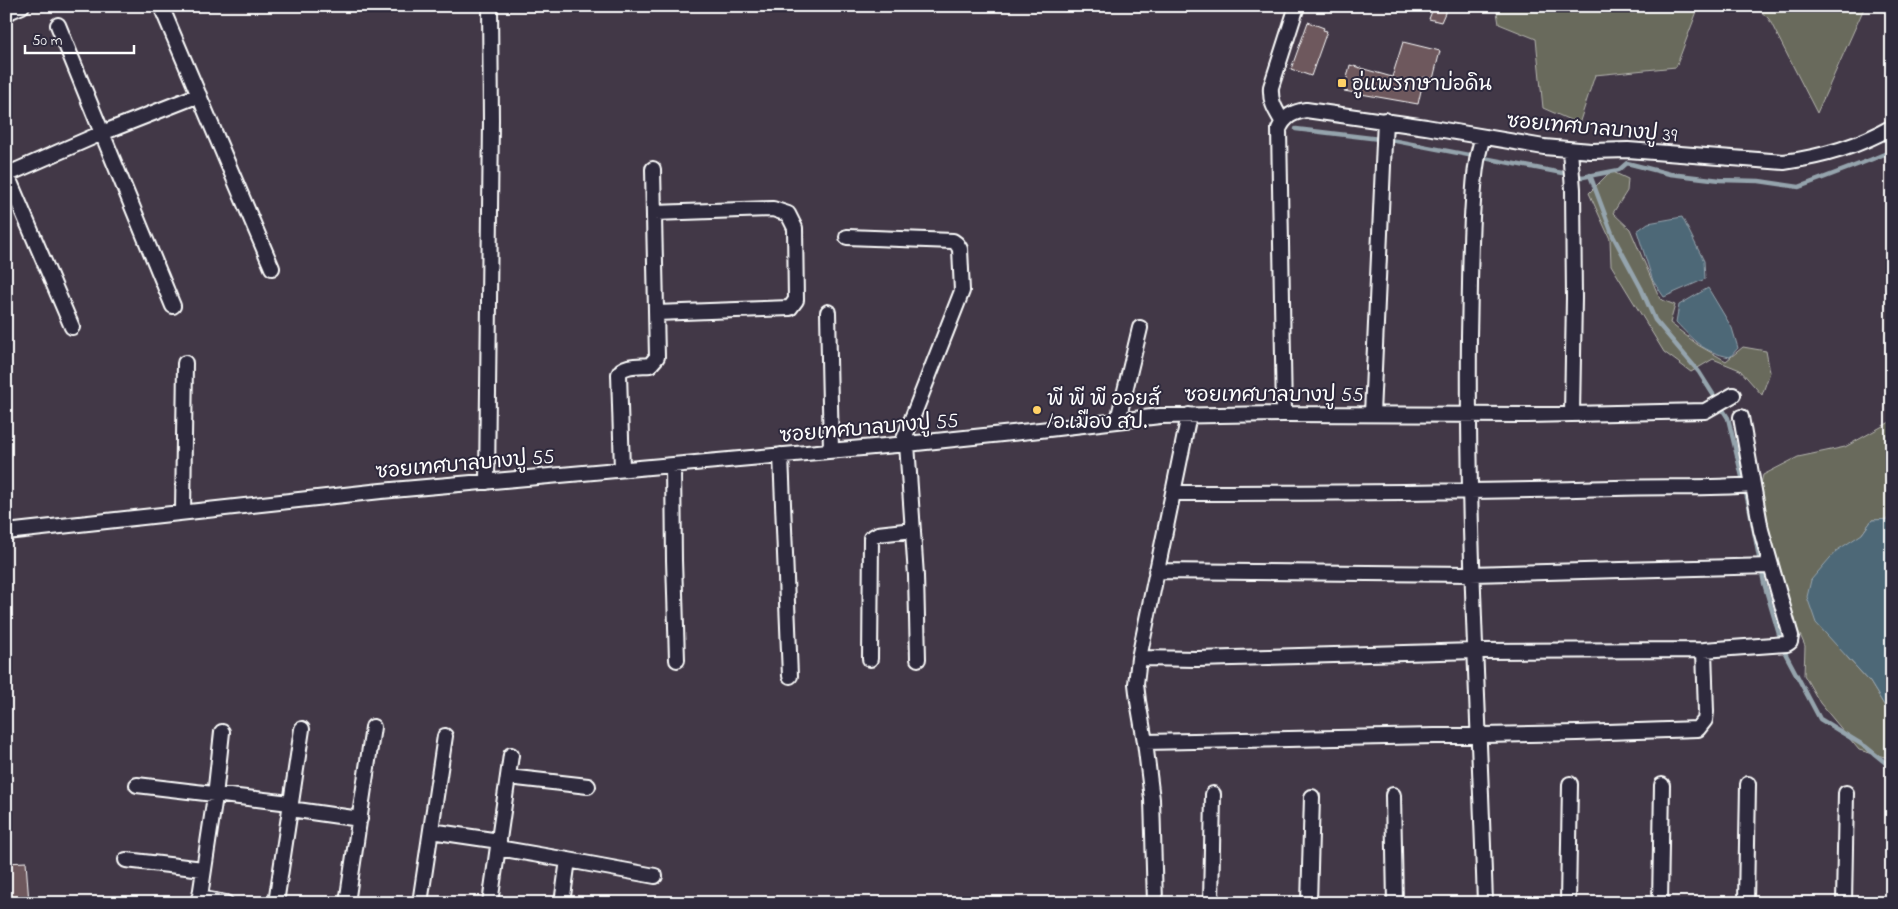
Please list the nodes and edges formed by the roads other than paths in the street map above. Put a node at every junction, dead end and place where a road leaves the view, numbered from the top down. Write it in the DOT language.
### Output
graph roads {
  1 [pos="22,6"];
  2 [pos="161,6"];
  3 [pos="490,6"];
  4 [pos="1297,6"];
  5 [pos="6,13"];
  6 [pos="58,26"];
  7 [pos="199,95"];
  8 [pos="1282,121"];
  9 [pos="1892,127"];
  10 [pos="1385,133"];
  11 [pos="102,134"];
  12 [pos="1481,143"];
  13 [pos="1570,150"];
  14 [pos="653,169"];
  15 [pos="6,175"];
  16 [pos="654,214"];
  17 [pos="847,237"];
  18 [pos="272,268"];
  19 [pos="173,306"];
  20 [pos="828,312"];
  21 [pos="656,313"];
  22 [pos="72,327"];
  23 [pos="1140,328"];
  24 [pos="185,363"];
  25 [pos="1724,401"];
  26 [pos="1284,414"];
  27 [pos="1372,414"];
  28 [pos="1468,414"];
  29 [pos="1572,414"];
  30 [pos="1189,415"];
  31 [pos="1741,418"];
  32 [pos="1118,420"];
  33 [pos="904,444"];
  34 [pos="831,450"];
  35 [pos="781,454"];
  36 [pos="673,465"];
  37 [pos="622,469"];
  38 [pos="487,482"];
  39 [pos="1745,485"];
  40 [pos="1470,492"];
  41 [pos="1173,493"];
  42 [pos="183,512"];
  43 [pos="913,530"];
  44 [pos="6,532"];
  45 [pos="1765,566"];
  46 [pos="1156,571"];
  47 [pos="1472,574"];
  48 [pos="1704,650"];
  49 [pos="1475,652"];
  50 [pos="1139,658"];
  51 [pos="870,659"];
  52 [pos="918,659"];
  53 [pos="677,660"];
  54 [pos="790,676"];
  55 [pos="373,727"];
  56 [pos="302,729"];
  57 [pos="222,732"];
  58 [pos="1479,734"];
  59 [pos="445,736"];
  60 [pos="1146,742"];
  61 [pos="511,755"];
  62 [pos="508,777"];
  63 [pos="1570,784"];
  64 [pos="1662,784"];
  65 [pos="1748,784"];
  66 [pos="138,785"];
  67 [pos="588,786"];
  68 [pos="1846,793"];
  69 [pos="1213,794"];
  70 [pos="1393,795"];
  71 [pos="215,796"];
  72 [pos="1312,797"];
  73 [pos="290,806"];
  74 [pos="360,818"];
  75 [pos="431,831"];
  76 [pos="499,844"];
  77 [pos="126,860"];
  78 [pos="568,860"];
  79 [pos="203,869"];
  80 [pos="655,876"];
  81 [pos="199,900"];
  82 [pos="226,903"];
  83 [pos="276,903"];
  84 [pos="348,903"];
  85 [pos="420,903"];
  86 [pos="490,903"];
  87 [pos="562,903"];
  88 [pos="1155,903"];
  89 [pos="1211,903"];
  90 [pos="1309,903"];
  91 [pos="1395,903"];
  92 [pos="1485,903"];
  93 [pos="1568,903"];
  94 [pos="1660,903"];
  95 [pos="1746,903"];
  96 [pos="1844,903"];
  1 -- 5 [label="street"];
  2 -- 7 [label="street"];
  3 -- 38 [label="street"];
  4 -- 8 [label="street"];
  6 -- 11 [label="street"];
  7 -- 11 [label="street"];
  7 -- 18 [label="street"];
  8 -- 10 [label="street, ซอยเทศบาลบางปู 39"];
  8 -- 26 [label="street"];
  9 -- 13 [label="street, ซอยเทศบาลบางปู 39"];
  10 -- 12 [label="street, ซอยเทศบาลบางปู 39"];
  10 -- 27 [label="street"];
  11 -- 15 [label="street"];
  11 -- 19 [label="street"];
  12 -- 13 [label="street, ซอยเทศบาลบางปู 39"];
  12 -- 28 [label="street"];
  13 -- 29 [label="street"];
  14 -- 16 [label="street"];
  15 -- 22 [label="street"];
  16 -- 21 [label="street"];
  16 -- 21 [label="street"];
  17 -- 33 [label="street"];
  20 -- 34 [label="street"];
  21 -- 37 [label="street"];
  23 -- 32 [label="street"];
  24 -- 42 [label="street"];
  25 -- 29 [label="street, ซอยเทศบาลบางปู 55"];
  26 -- 27 [label="street, ซอยเทศบาลบางปู 55"];
  26 -- 30 [label="street, ซอยเทศบาลบางปู 55"];
  27 -- 28 [label="street, ซอยเทศบาลบางปู 55"];
  28 -- 29 [label="street, ซอยเทศบาลบางปู 55"];
  28 -- 40 [label="street"];
  30 -- 32 [label="street, ซอยเทศบาลบางปู 55"];
  30 -- 41 [label="street"];
  31 -- 39 [label="street"];
  32 -- 33 [label="street, ซอยเทศบาลบางปู 55"];
  33 -- 34 [label="street, ซอยเทศบาลบางปู 55"];
  33 -- 43 [label="street"];
  34 -- 35 [label="street, ซอยเทศบาลบางปู 55"];
  35 -- 36 [label="street, ซอยเทศบาลบางปู 55"];
  35 -- 54 [label="street"];
  36 -- 37 [label="street, ซอยเทศบาลบางปู 55"];
  36 -- 53 [label="street"];
  37 -- 38 [label="street, ซอยเทศบาลบางปู 55"];
  38 -- 42 [label="street, ซอยเทศบาลบางปู 55"];
  39 -- 40 [label="street"];
  39 -- 45 [label="street"];
  40 -- 41 [label="street"];
  40 -- 47 [label="street"];
  41 -- 46 [label="street"];
  42 -- 44 [label="street, ซอยเทศบาลบางปู 55"];
  43 -- 51 [label="street"];
  43 -- 52 [label="street"];
  45 -- 47 [label="street"];
  45 -- 48 [label="street"];
  46 -- 47 [label="street"];
  46 -- 50 [label="street"];
  47 -- 49 [label="street"];
  48 -- 49 [label="street"];
  48 -- 58 [label="street"];
  49 -- 50 [label="street"];
  49 -- 58 [label="street"];
  50 -- 60 [label="street"];
  55 -- 74 [label="street"];
  56 -- 73 [label="street"];
  57 -- 71 [label="street"];
  58 -- 60 [label="street"];
  58 -- 92 [label="street"];
  59 -- 75 [label="street"];
  60 -- 88 [label="street"];
  61 -- 62 [label="street"];
  62 -- 67 [label="street"];
  62 -- 76 [label="street"];
  63 -- 93 [label="street"];
  64 -- 94 [label="street"];
  65 -- 95 [label="street"];
  66 -- 71 [label="street"];
  68 -- 96 [label="street"];
  69 -- 89 [label="street"];
  70 -- 91 [label="street"];
  71 -- 73 [label="street"];
  71 -- 79 [label="street"];
  72 -- 90 [label="street"];
  73 -- 74 [label="street"];
  73 -- 83 [label="street"];
  74 -- 84 [label="street"];
  75 -- 76 [label="street"];
  75 -- 85 [label="street"];
  76 -- 78 [label="street"];
  76 -- 86 [label="street"];
  77 -- 79 [label="street"];
  78 -- 80 [label="street"];
  78 -- 87 [label="street"];
  79 -- 81 [label="street"];
  81 -- 82 [label="street"];
}
